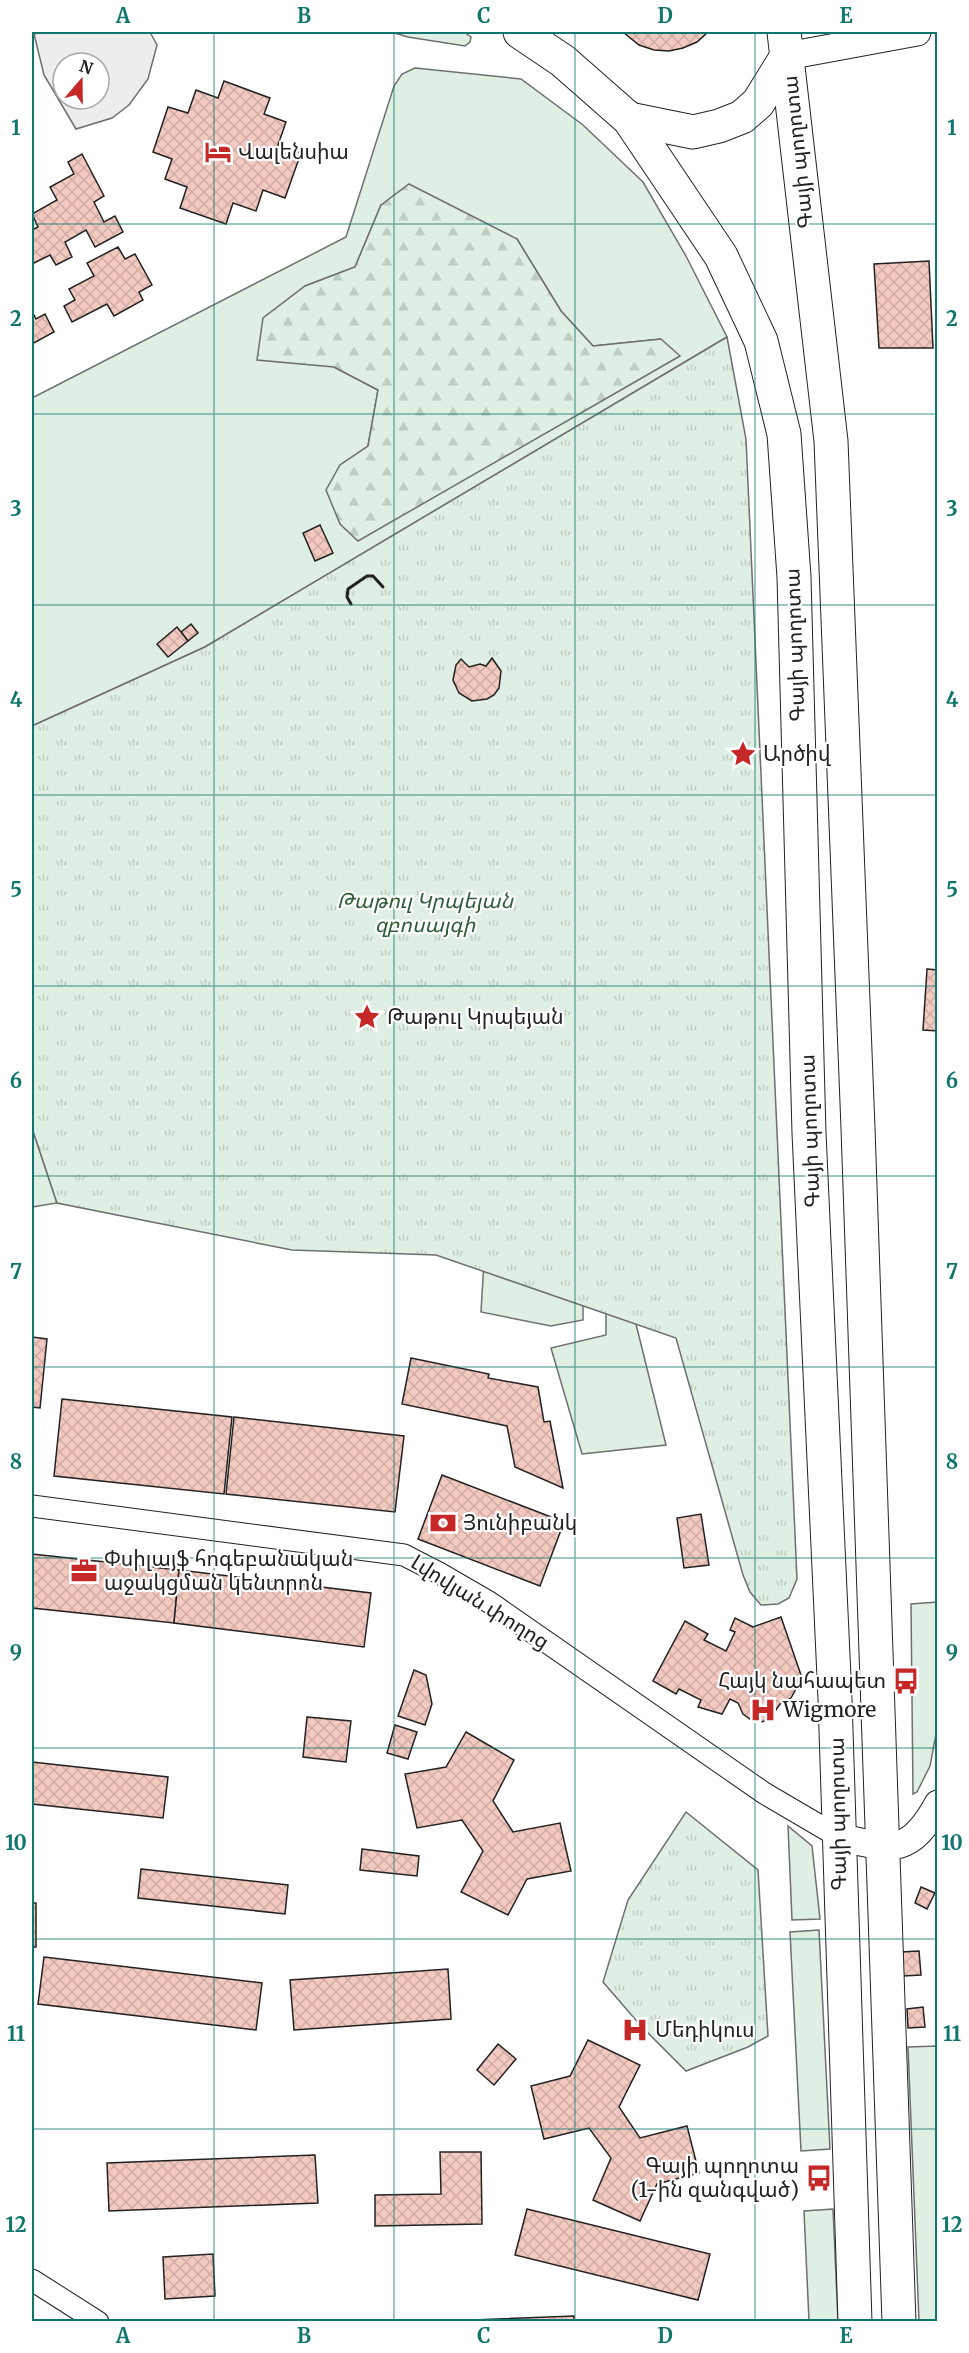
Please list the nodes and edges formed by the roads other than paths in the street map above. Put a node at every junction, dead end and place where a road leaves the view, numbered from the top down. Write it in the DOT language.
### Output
graph roads {
  1 [pos="520,32"];
  2 [pos="917,32"];
  3 [pos="786,44"];
  4 [pos="628,119"];
  5 [pos="32,1506"];
  6 [pos="938,1804"];
  7 [pos="839,1837"];
  8 [pos="883,1847"];
  9 [pos="32,2280"];
  10 [pos="98,2322"];
  11 [pos="855,2322"];
  12 [pos="899,2322"];
  1 -- 4 [label="main road, Գայի պողոտա"];
  2 -- 3 [label="street"];
  3 -- 4 [label="main road"];
  3 -- 8 [label="main road, Գայի պողոտա"];
  4 -- 7 [label="main road, Գայի պողոտա"];
  5 -- 7 [label="street, Լվովյան փողոց"];
  6 -- 8 [label="street"];
  7 -- 8 [label="street"];
  7 -- 11 [label="main road, Գայի պողոտա"];
  8 -- 12 [label="main road, Գայի պողոտա"];
  9 -- 10 [label="street"];
}
